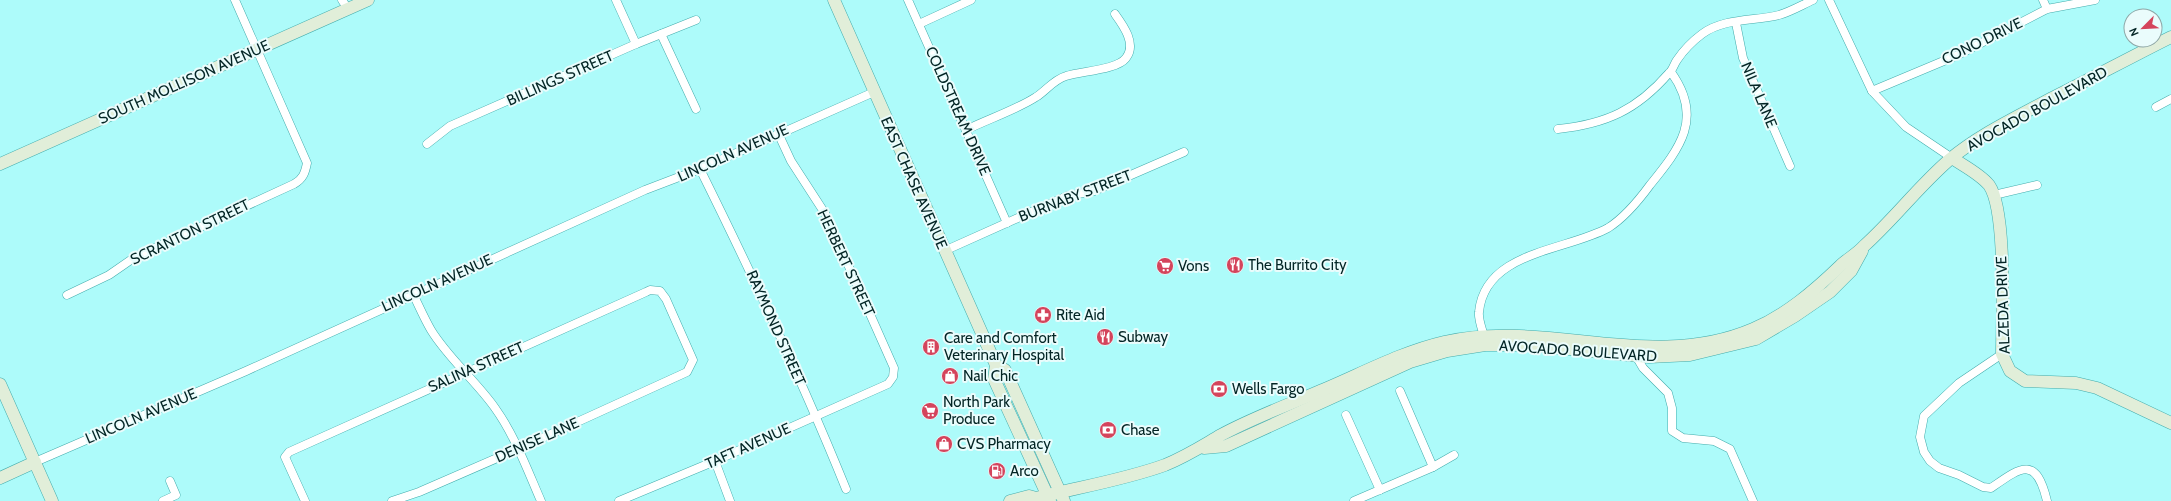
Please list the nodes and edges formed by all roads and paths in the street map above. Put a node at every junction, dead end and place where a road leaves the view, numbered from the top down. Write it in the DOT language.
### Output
graph roads {
  1 [pos="235,0"];
  2 [pos="368,0"];
  3 [pos="616,0"];
  4 [pos="834,0"];
  5 [pos="908,0"];
  6 [pos="971,0"];
  7 [pos="1812,0"];
  8 [pos="1829,0"];
  9 [pos="2043,0"];
  10 [pos="2094,0"];
  11 [pos="345,4"];
  12 [pos="2047,9"];
  13 [pos="1115,14"];
  14 [pos="696,20"];
  15 [pos="1736,23"];
  16 [pos="919,24"];
  17 [pos="661,34"];
  18 [pos="2171,37"];
  19 [pos="636,44"];
  20 [pos="257,49"];
  21 [pos="1671,72"];
  22 [pos="1872,91"];
  23 [pos="874,92"];
  24 [pos="2171,99"];
  25 [pos="2156,107"];
  26 [pos="696,109"];
  27 [pos="1558,129"];
  28 [pos="966,130"];
  29 [pos="778,133"];
  30 [pos="427,144"];
  31 [pos="1184,152"];
  32 [pos="1952,158"];
  33 [pos="0,164"];
  34 [pos="1790,166"];
  35 [pos="700,169"];
  36 [pos="2037,185"];
  37 [pos="1994,194"];
  38 [pos="1007,223"];
  39 [pos="1864,247"];
  40 [pos="944,251"];
  41 [pos="413,294"];
  42 [pos="67,295"];
  43 [pos="1484,336"];
  44 [pos="2002,354"];
  45 [pos="1636,356"];
  46 [pos="996,365"];
  47 [pos="465,372"];
  48 [pos="681,375"];
  49 [pos="0,384"];
  50 [pos="876,390"];
  51 [pos="1400,391"];
  52 [pos="1346,415"];
  53 [pos="817,416"];
  54 [pos="2171,423"];
  55 [pos="1202,448"];
  56 [pos="518,449"];
  57 [pos="1454,455"];
  58 [pos="715,461"];
  59 [pos="35,462"];
  60 [pos="1433,467"];
  61 [pos="0,478"];
  62 [pos="170,481"];
  63 [pos="846,489"];
  64 [pos="1380,490"];
  65 [pos="1062,496"];
  66 [pos="1049,498"];
  67 [pos="1034,499"];
  68 [pos="52,501"];
  69 [pos="163,501"];
  70 [pos="305,501"];
  71 [pos="392,501"];
  72 [pos="541,501"];
  73 [pos="619,501"];
  74 [pos="730,501"];
  75 [pos="1010,501"];
  76 [pos="1354,501"];
  77 [pos="1752,501"];
  78 [pos="2047,501"];
  1 -- 20 [label="street"];
  2 -- 11 [label="main road, SOUTH MOLLISON AVENUE"];
  3 -- 19 [label="street"];
  4 -- 23 [label="main road, EAST CHASE AVENUE"];
  5 -- 16 [label="street, COLDSTREAM DRIVE"];
  6 -- 16 [label="street"];
  7 -- 15 [label="street"];
  8 -- 22 [label="street"];
  9 -- 12 [label="street"];
  10 -- 12 [label="street, CONO DRIVE"];
  11 -- 20 [label="main road, SOUTH MOLLISON AVENUE"];
  12 -- 22 [label="street, CONO DRIVE"];
  13 -- 28 [label="street"];
  14 -- 17 [label="street, BILLINGS STREET"];
  15 -- 21 [label="street"];
  15 -- 34 [label="street, NILA LANE"];
  16 -- 28 [label="street, COLDSTREAM DRIVE"];
  17 -- 19 [label="street, BILLINGS STREET"];
  17 -- 26 [label="street"];
  18 -- 32 [label="main road, AVOCADO BOULEVARD"];
  19 -- 30 [label="street, BILLINGS STREET"];
  20 -- 33 [label="main road, SOUTH MOLLISON AVENUE"];
  20 -- 42 [label="street, SCRANTON STREET"];
  21 -- 27 [label="street"];
  21 -- 43 [label="street"];
  22 -- 32 [label="street"];
  23 -- 29 [label="street, LINCOLN AVENUE"];
  23 -- 40 [label="main road, EAST CHASE AVENUE"];
  24 -- 25 [label="street"];
  28 -- 38 [label="street, COLDSTREAM DRIVE"];
  29 -- 35 [label="street, LINCOLN AVENUE"];
  29 -- 50 [label="street, HERBERT STREET"];
  31 -- 38 [label="street, BURNABY STREET"];
  32 -- 37 [label="main road, ALZEDA DRIVE"];
  32 -- 39 [label="main road, AVOCADO BOULEVARD"];
  35 -- 41 [label="street, LINCOLN AVENUE"];
  35 -- 53 [label="street, RAYMOND STREET"];
  36 -- 37 [label="street"];
  37 -- 44 [label="main road, ALZEDA DRIVE"];
  38 -- 40 [label="street, BURNABY STREET"];
  39 -- 43 [label="main road, AVOCADO BOULEVARD"];
  39 -- 45 [label="main road, AVOCADO BOULEVARD"];
  40 -- 46 [label="main road, EAST CHASE AVENUE"];
  41 -- 47 [label="street"];
  41 -- 59 [label="street, LINCOLN AVENUE"];
  43 -- 55 [label="main road, AVOCADO BOULEVARD"];
  44 -- 54 [label="main road, ALZEDA DRIVE"];
  44 -- 78 [label="street"];
  45 -- 55 [label="main road, AVOCADO BOULEVARD"];
  45 -- 77 [label="street"];
  46 -- 65 [label="main road, EAST CHASE AVENUE"];
  46 -- 66 [label="main road, EAST CHASE AVENUE"];
  47 -- 48 [label="street, SALINA STREET"];
  47 -- 56 [label="street"];
  47 -- 70 [label="street, SALINA STREET"];
  48 -- 56 [label="street, DENISE LANE"];
  49 -- 59 [label="main road"];
  50 -- 53 [label="street, TAFT AVENUE"];
  51 -- 60 [label="street"];
  52 -- 64 [label="street"];
  53 -- 58 [label="street, TAFT AVENUE"];
  53 -- 63 [label="street, RAYMOND STREET"];
  55 -- 65 [label="main road, AVOCADO BOULEVARD"];
  56 -- 71 [label="street, DENISE LANE"];
  56 -- 72 [label="street"];
  57 -- 60 [label="street"];
  58 -- 73 [label="street, TAFT AVENUE"];
  58 -- 74 [label="street"];
  59 -- 61 [label="main road, LINCOLN AVENUE"];
  59 -- 68 [label="main road"];
  60 -- 64 [label="street"];
  62 -- 69 [label="street"];
  64 -- 76 [label="street"];
  65 -- 66 [label="main road, AVOCADO BOULEVARD"];
  66 -- 67 [label="main road, AVOCADO BOULEVARD"];
  67 -- 75 [label="main road, AVOCADO BOULEVARD"];
}
